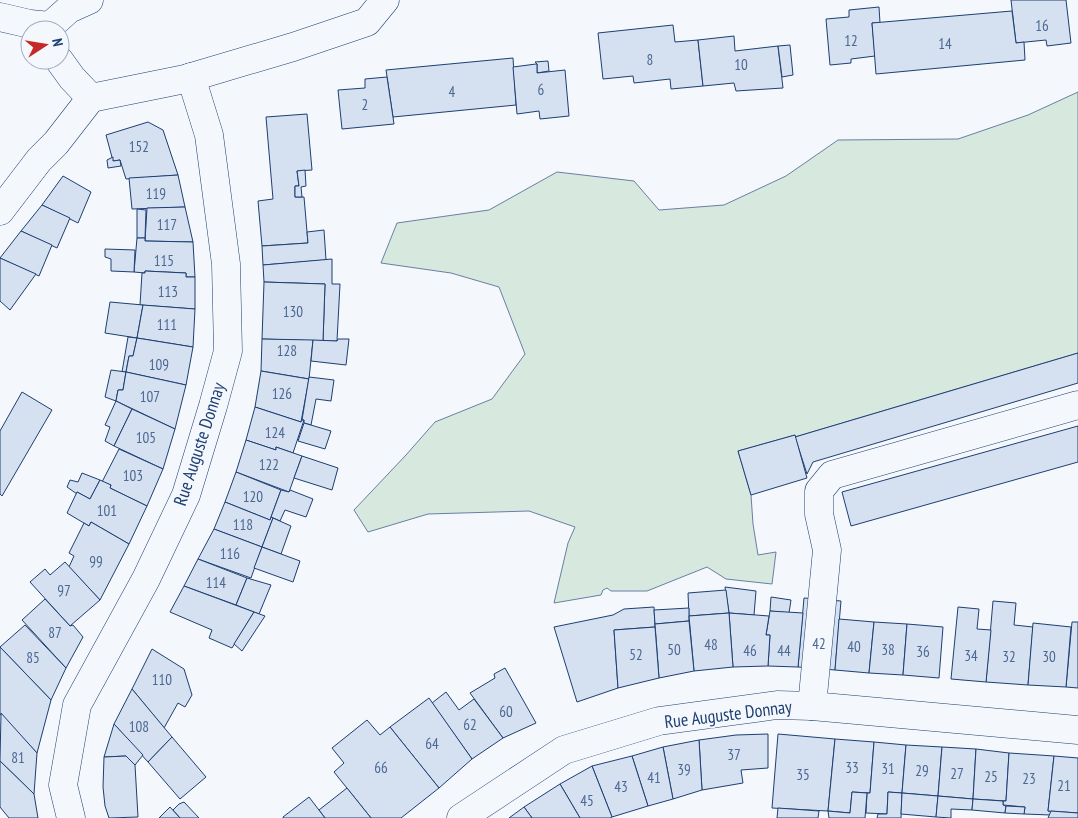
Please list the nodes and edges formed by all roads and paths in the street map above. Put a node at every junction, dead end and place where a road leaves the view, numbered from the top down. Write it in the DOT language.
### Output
graph roads {
  1 [pos="89,0"];
  2 [pos="385,0"];
  3 [pos="0,17"];
  4 [pos="58,20"];
  5 [pos="20,22"];
  6 [pos="66,70"];
  7 [pos="191,77"];
  8 [pos="91,98"];
  9 [pos="0,211"];
  10 [pos="1078,405"];
  11 [pos="812,706"];
  12 [pos="1078,730"];
  13 [pos="71,818"];
  14 [pos="461,818"];
  1 -- 4 [label="street"];
  2 -- 7 [label="street"];
  3 -- 5 [label="street"];
  6 -- 8 [label="street"];
  7 -- 8 [label="street"];
  7 -- 13 [label="street, Rue Auguste Donnay"];
  8 -- 9 [label="street"];
  10 -- 11 [label="street"];
  11 -- 12 [label="street, Rue Auguste Donnay"];
  11 -- 14 [label="street, Rue Auguste Donnay"];
}
